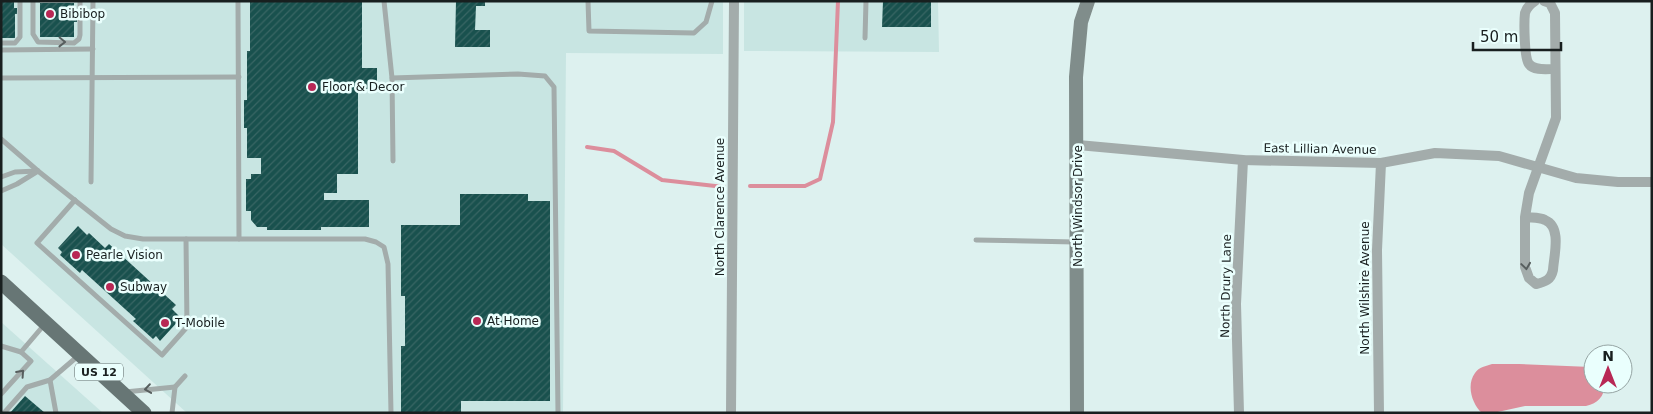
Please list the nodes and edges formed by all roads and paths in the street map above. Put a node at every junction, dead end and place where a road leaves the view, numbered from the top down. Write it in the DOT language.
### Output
graph roads {
  1 [pos="20,1"];
  2 [pos="33,1"];
  3 [pos="80,1"];
  4 [pos="94,1"];
  5 [pos="238,1"];
  6 [pos="384,1"];
  7 [pos="588,1"];
  8 [pos="712,1"];
  9 [pos="734,1"];
  10 [pos="866,1"];
  11 [pos="1088,1"];
  12 [pos="1535,1"];
  13 [pos="1544,1"];
  14 [pos="865,38"];
  15 [pos="1,43"];
  16 [pos="93,49"];
  17 [pos="1,50"];
  18 [pos="1555,69"];
  19 [pos="1,78"];
  20 [pos="92,78"];
  21 [pos="238,78"];
  22 [pos="392,78"];
  23 [pos="1,139"];
  24 [pos="1078,145"];
  25 [pos="1242,160"];
  26 [pos="393,161"];
  27 [pos="1381,163"];
  28 [pos="1538,168"];
  29 [pos="38,171"];
  30 [pos="1,178"];
  31 [pos="91,182"];
  32 [pos="1652,182"];
  33 [pos="1,191"];
  34 [pos="75,200"];
  35 [pos="1525,218"];
  36 [pos="186,239"];
  37 [pos="239,239"];
  38 [pos="976,240"];
  39 [pos="1078,242"];
  40 [pos="1,282"];
  41 [pos="46,323"];
  42 [pos="1,346"];
  43 [pos="21,352"];
  44 [pos="80,354"];
  45 [pos="185,376"];
  46 [pos="50,380"];
  47 [pos="174,387"];
  48 [pos="122,393"];
  49 [pos="1,394"];
  50 [pos="4,413"];
  51 [pos="56,413"];
  52 [pos="144,413"];
  53 [pos="172,413"];
  54 [pos="391,413"];
  55 [pos="558,413"];
  56 [pos="731,413"];
  57 [pos="1077,413"];
  58 [pos="1239,413"];
  59 [pos="1379,413"];
  1 -- 15 [label="lane"];
  2 -- 3 [label="lane, one-way"];
  4 -- 16 [label="lane"];
  5 -- 21 [label="lane"];
  6 -- 22 [label="lane"];
  7 -- 8 [label="lane"];
  9 -- 56 [label="street, North Clarence Avenue"];
  10 -- 14 [label="lane"];
  11 -- 24 [label="street, North Windsor Drive"];
  12 -- 18 [label="street"];
  13 -- 18 [label="street"];
  16 -- 17 [label="lane"];
  16 -- 20 [label="lane"];
  18 -- 28 [label="street"];
  19 -- 20 [label="lane"];
  20 -- 21 [label="lane"];
  20 -- 31 [label="lane"];
  21 -- 37 [label="lane"];
  22 -- 26 [label="lane"];
  22 -- 55 [label="lane"];
  23 -- 29 [label="lane"];
  24 -- 25 [label="street, East Lillian Avenue"];
  24 -- 39 [label="street, North Windsor Drive"];
  25 -- 27 [label="street, East Lillian Avenue"];
  25 -- 58 [label="street, North Drury Lane"];
  27 -- 28 [label="street, East Lillian Avenue"];
  27 -- 59 [label="street, North Wilshire Avenue"];
  28 -- 32 [label="street, East Lillian Avenue"];
  28 -- 35 [label="street"];
  29 -- 30 [label="lane"];
  29 -- 33 [label="lane"];
  29 -- 34 [label="lane"];
  34 -- 36 [label="lane"];
  34 -- 36 [label="lane"];
  35 -- 35 [label="street, one-way"];
  36 -- 37 [label="lane"];
  37 -- 54 [label="lane"];
  38 -- 39 [label="lane"];
  39 -- 57 [label="street, North Windsor Drive"];
  40 -- 41 [label="main road, US 12"];
  41 -- 43 [label="lane"];
  41 -- 44 [label="main road, US 12"];
  42 -- 43 [label="lane"];
  49 -- 43 [label="lane, one-way"];
  44 -- 46 [label="lane"];
  44 -- 48 [label="main road, US 12"];
  45 -- 47 [label="lane"];
  46 -- 50 [label="lane"];
  46 -- 51 [label="lane"];
  47 -- 48 [label="lane, one-way"];
  47 -- 53 [label="lane"];
  48 -- 52 [label="main road, US 12"];
}
